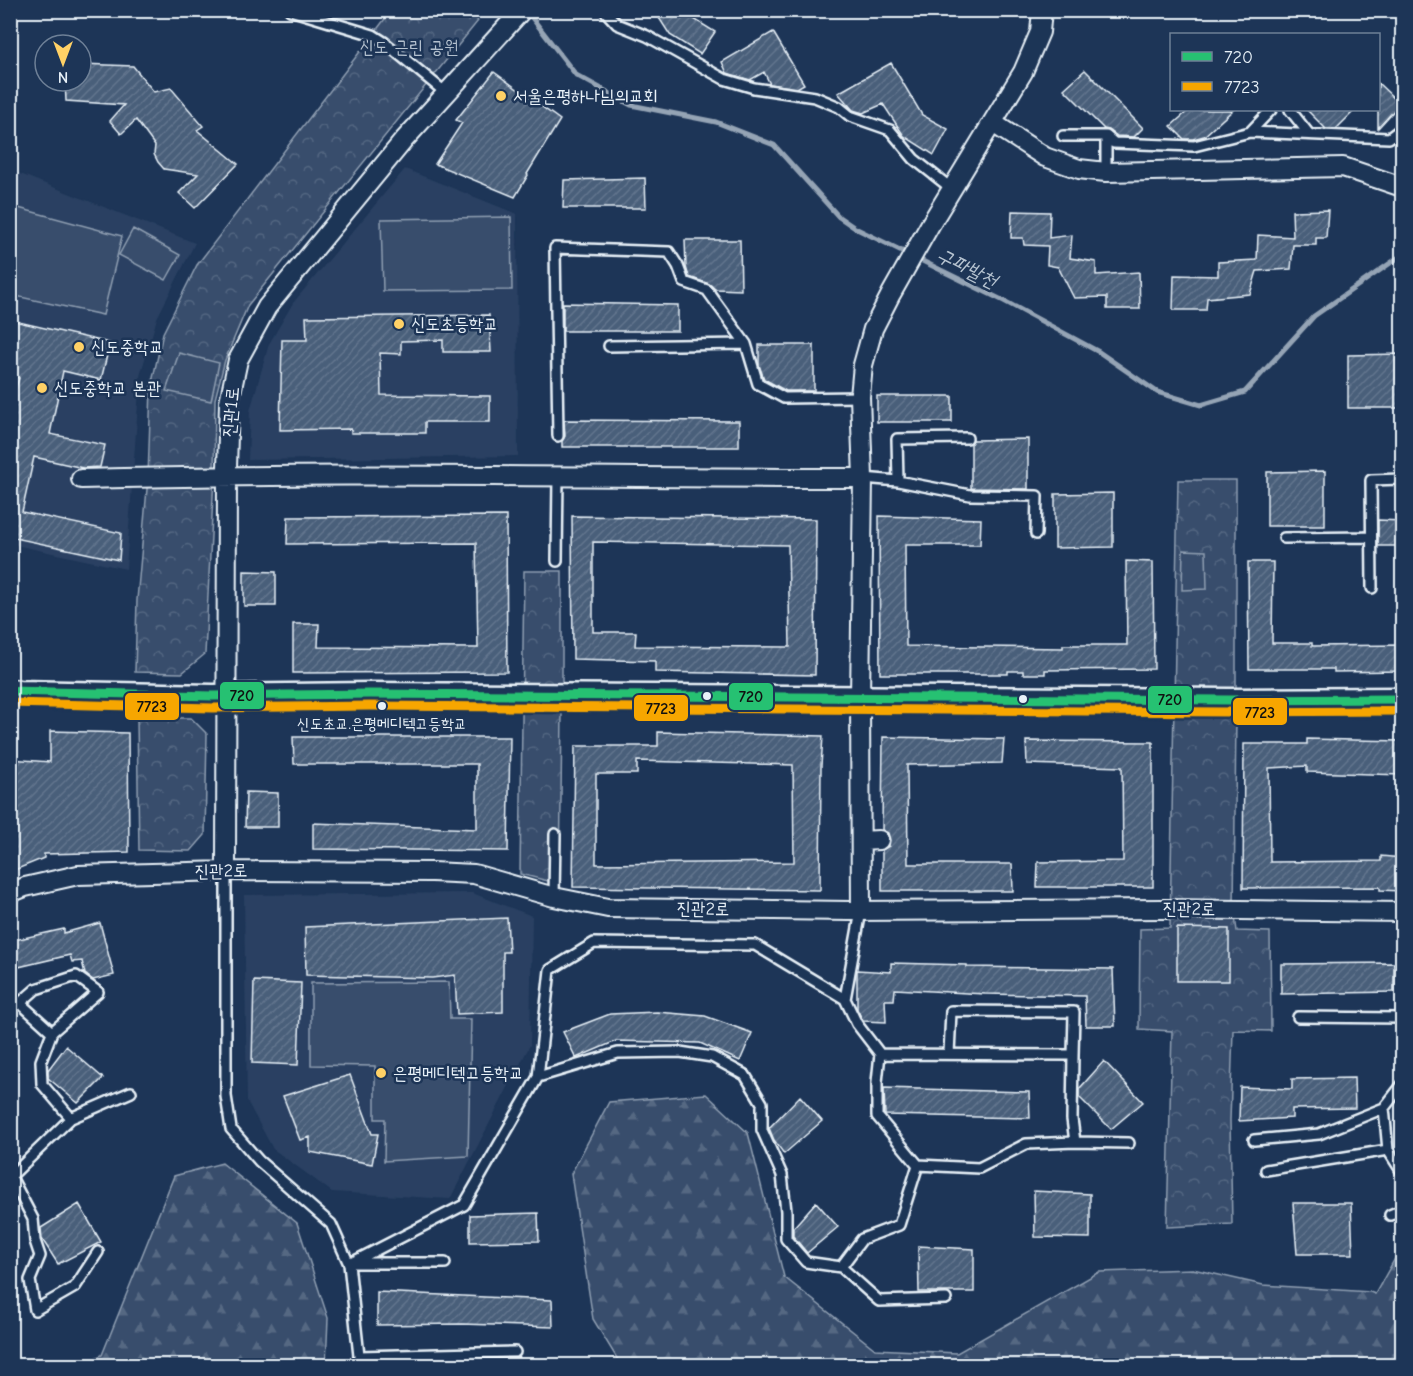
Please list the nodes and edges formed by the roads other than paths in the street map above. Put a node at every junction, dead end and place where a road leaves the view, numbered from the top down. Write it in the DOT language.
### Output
graph roads {
  1 [pos="290,10"];
  2 [pos="522,10"];
  3 [pos="604,10"];
  4 [pos="1042,10"];
  5 [pos="446,93"];
  6 [pos="1270,111"];
  7 [pos="1291,111"];
  8 [pos="993,123"];
  9 [pos="1402,128"];
  10 [pos="1250,132"];
  11 [pos="1309,134"];
  12 [pos="1063,136"];
  13 [pos="1106,136"];
  14 [pos="1106,172"];
  15 [pos="1402,187"];
  16 [pos="952,189"];
  17 [pos="746,344"];
  18 [pos="609,346"];
  19 [pos="860,397"];
  20 [pos="558,436"];
  21 [pos="967,438"];
  22 [pos="227,476"];
  23 [pos="558,476"];
  24 [pos="863,478"];
  25 [pos="81,480"];
  26 [pos="1402,480"];
  27 [pos="898,481"];
  28 [pos="1036,534"];
  29 [pos="1371,537"];
  30 [pos="1284,538"];
  31 [pos="557,561"];
  32 [pos="1372,588"];
  33 [pos="10,691"];
  34 [pos="226,696"];
  35 [pos="860,697"];
  36 [pos="1402,699"];
  37 [pos="555,834"];
  38 [pos="226,871"];
  39 [pos="10,893"];
  40 [pos="554,897"];
  41 [pos="861,911"];
  42 [pos="1402,912"];
  43 [pos="845,999"];
  44 [pos="1298,1017"];
  45 [pos="1402,1018"];
  46 [pos="52,1032"];
  47 [pos="880,1054"];
  48 [pos="949,1054"];
  49 [pos="1073,1055"];
  50 [pos="538,1077"];
  51 [pos="1402,1085"];
  52 [pos="131,1092"];
  53 [pos="1384,1108"];
  54 [pos="71,1118"];
  55 [pos="1254,1140"];
  56 [pos="1075,1142"];
  57 [pos="1129,1143"];
  58 [pos="1389,1150"];
  59 [pos="918,1165"];
  60 [pos="1266,1170"];
  61 [pos="1402,1172"];
  62 [pos="11,1176"];
  63 [pos="1402,1210"];
  64 [pos="1390,1215"];
  65 [pos="98,1252"];
  66 [pos="350,1263"];
  67 [pos="445,1263"];
  68 [pos="840,1267"];
  69 [pos="946,1299"];
  70 [pos="515,1352"];
  71 [pos="359,1360"];
  1 -- 5 [label="lane"];
  2 -- 5 [label="street, 진관1로"];
  3 -- 16 [label="lane"];
  4 -- 8 [label="street"];
  5 -- 22 [label="street, 진관1로"];
  6 -- 10 [label="lane"];
  7 -- 11 [label="lane"];
  8 -- 14 [label="street"];
  8 -- 16 [label="street"];
  9 -- 11 [label="lane"];
  10 -- 11 [label="lane"];
  10 -- 13 [label="lane"];
  12 -- 13 [label="lane"];
  13 -- 14 [label="lane"];
  14 -- 15 [label="street"];
  16 -- 19 [label="street"];
  17 -- 18 [label="lane"];
  17 -- 19 [label="lane"];
  17 -- 20 [label="lane"];
  19 -- 24 [label="street"];
  21 -- 27 [label="lane"];
  22 -- 23 [label="street"];
  22 -- 25 [label="street"];
  22 -- 34 [label="street, 진관1로"];
  23 -- 24 [label="street"];
  23 -- 31 [label="lane"];
  24 -- 27 [label="lane"];
  24 -- 35 [label="street"];
  26 -- 29 [label="lane"];
  27 -- 28 [label="lane"];
  29 -- 30 [label="lane"];
  29 -- 32 [label="lane"];
  33 -- 34 [label="street"];
  34 -- 35 [label="street"];
  34 -- 38 [label="street, 진관1로"];
  35 -- 36 [label="street"];
  35 -- 41 [label="street"];
  37 -- 40 [label="lane"];
  38 -- 39 [label="street, 진관2로"];
  38 -- 40 [label="street, 진관2로"];
  38 -- 66 [label="lane"];
  40 -- 41 [label="street, 진관2로"];
  41 -- 42 [label="street, 진관2로"];
  41 -- 43 [label="lane"];
  43 -- 47 [label="lane"];
  43 -- 50 [label="lane"];
  44 -- 45 [label="lane"];
  46 -- 46 [label="lane"];
  46 -- 54 [label="lane"];
  47 -- 48 [label="lane"];
  47 -- 59 [label="lane"];
  48 -- 49 [label="lane"];
  48 -- 49 [label="lane"];
  49 -- 56 [label="lane"];
  50 -- 66 [label="lane"];
  50 -- 68 [label="lane"];
  51 -- 53 [label="lane"];
  52 -- 54 [label="lane"];
  53 -- 55 [label="lane"];
  53 -- 58 [label="lane"];
  54 -- 62 [label="lane"];
  56 -- 57 [label="lane"];
  56 -- 59 [label="lane"];
  58 -- 60 [label="lane"];
  58 -- 61 [label="lane"];
  59 -- 68 [label="lane"];
  62 -- 65 [label="lane"];
  63 -- 64 [label="lane"];
  66 -- 67 [label="lane"];
  66 -- 71 [label="lane"];
  68 -- 69 [label="lane"];
  70 -- 71 [label="lane"];
}
